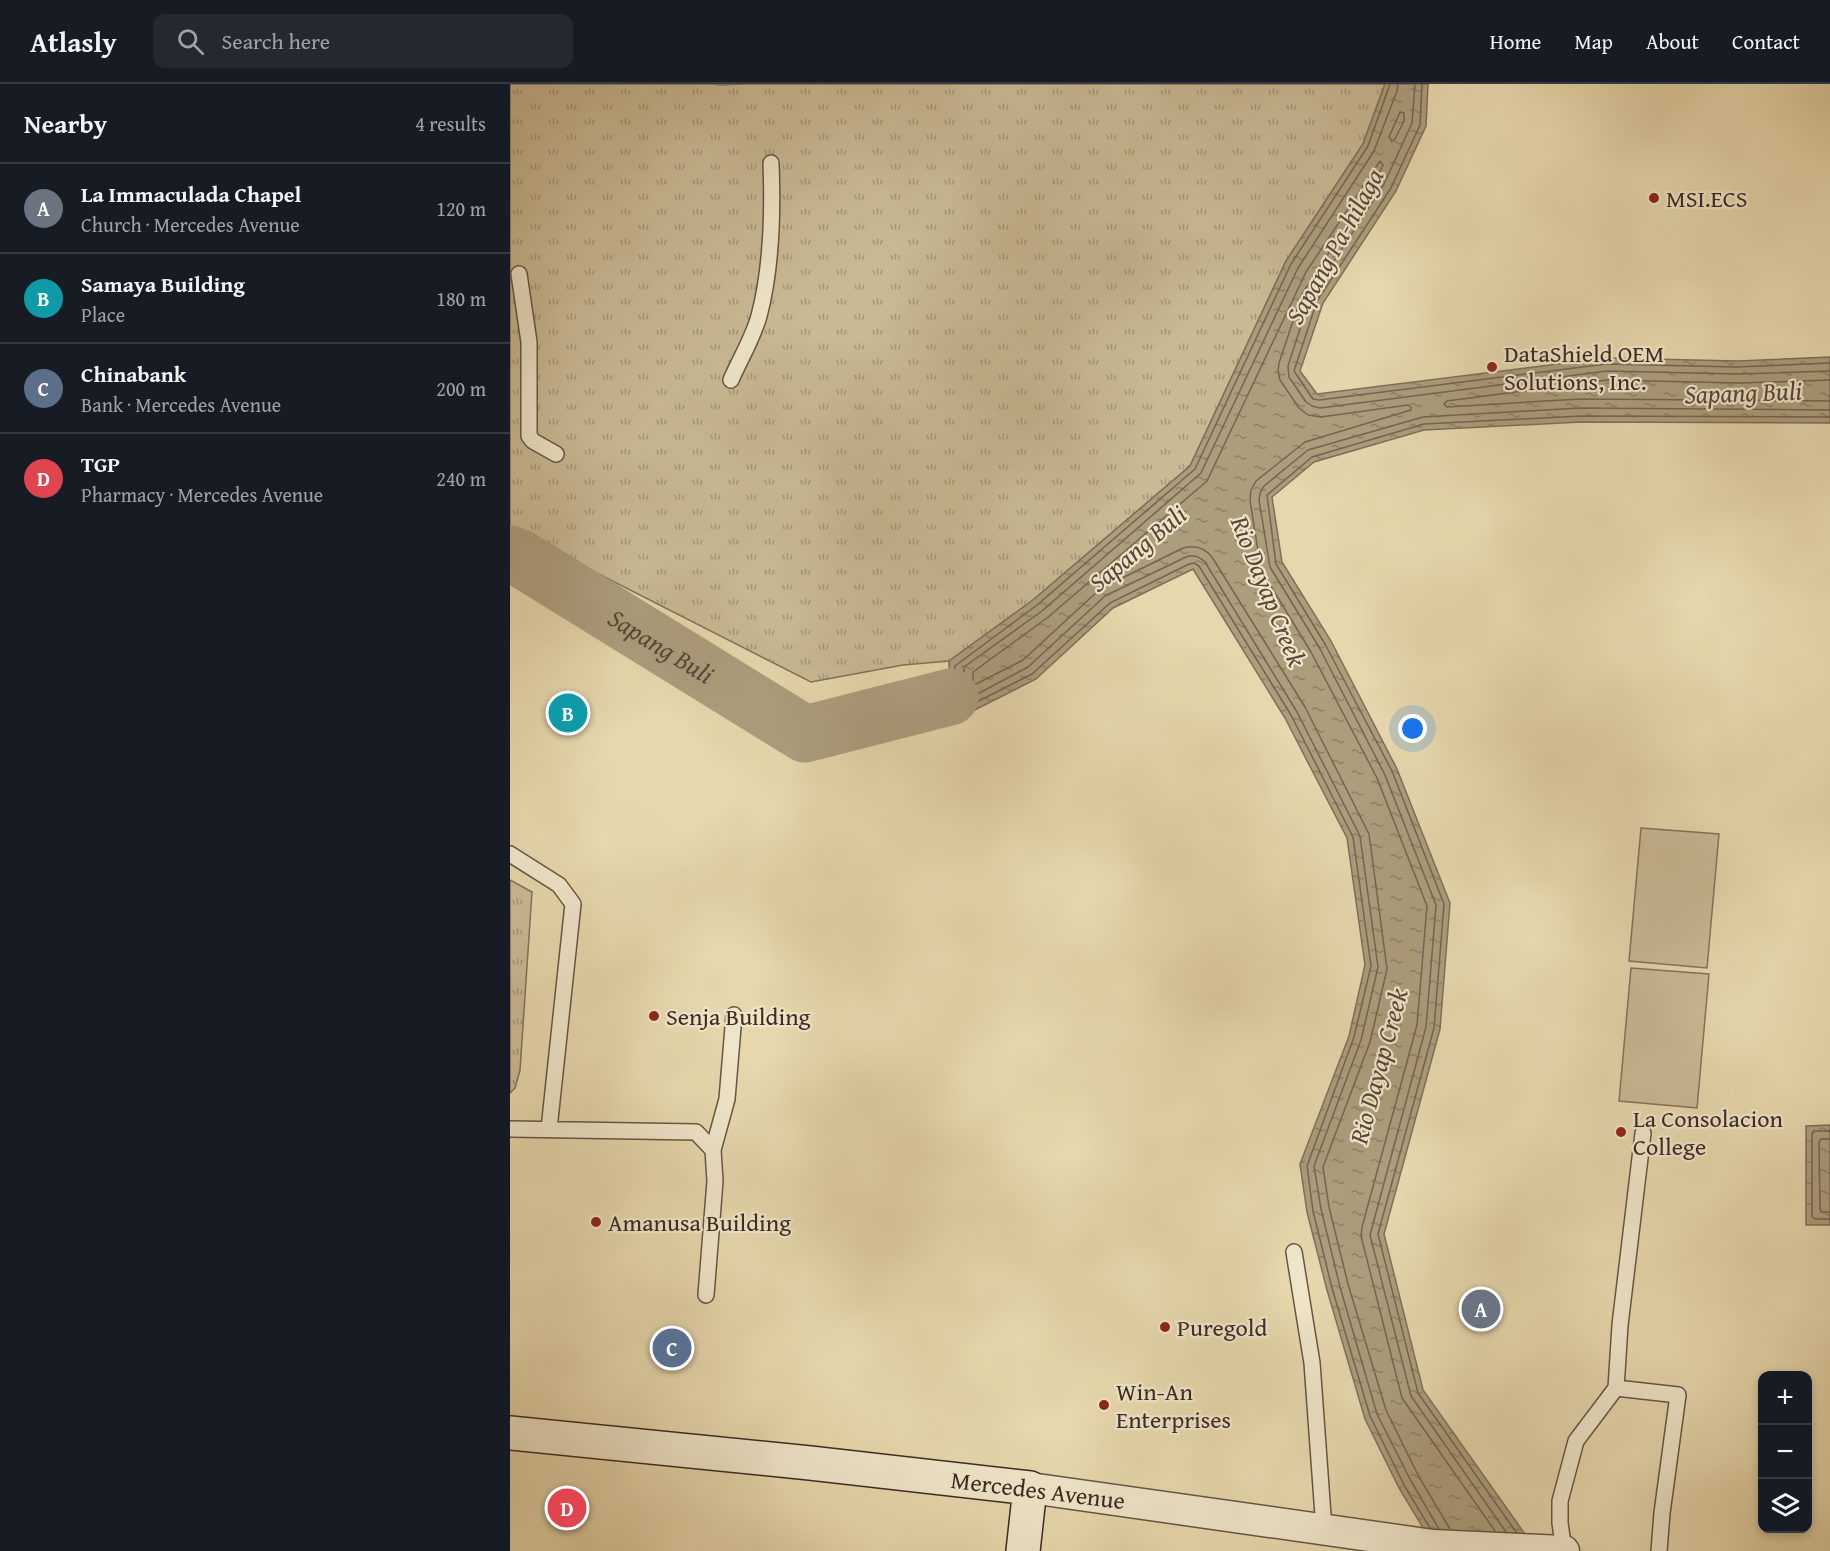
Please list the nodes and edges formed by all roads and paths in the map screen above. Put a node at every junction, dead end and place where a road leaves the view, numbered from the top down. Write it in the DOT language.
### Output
graph roads {
  1 [pos="771,163"];
  2 [pos="519,274"];
  3 [pos="731,380"];
  4 [pos="556,454"];
  5 [pos="510,854"];
  6 [pos="734,1015"];
  7 [pos="510,1129"];
  8 [pos="549,1129"];
  9 [pos="1643,1133"];
  10 [pos="713,1150"];
  11 [pos="1294,1252"];
  12 [pos="706,1295"];
  13 [pos="1616,1388"];
  14 [pos="510,1433"];
  15 [pos="1030,1488"];
  16 [pos="1324,1529"];
  17 [pos="1547,1550"];
  18 [pos="1023,1551"];
  19 [pos="1553,1551"];
  20 [pos="1564,1551"];
  21 [pos="1659,1551"];
  1 -- 3 [label="lane"];
  2 -- 4 [label="lane"];
  5 -- 8 [label="lane"];
  6 -- 10 [label="lane"];
  7 -- 8 [label="lane"];
  8 -- 10 [label="lane"];
  9 -- 13 [label="lane"];
  10 -- 12 [label="lane"];
  11 -- 16 [label="lane"];
  13 -- 20 [label="lane"];
  13 -- 21 [label="lane"];
  14 -- 15 [label="main road, Mercedes Avenue"];
  15 -- 16 [label="street, Mercedes Avenue"];
  15 -- 18 [label="main road"];
  16 -- 17 [label="street, Mercedes Avenue"];
  17 -- 19 [label="street, Mercedes Avenue"];
  19 -- 20 [label="street, Mercedes Avenue"];
}
